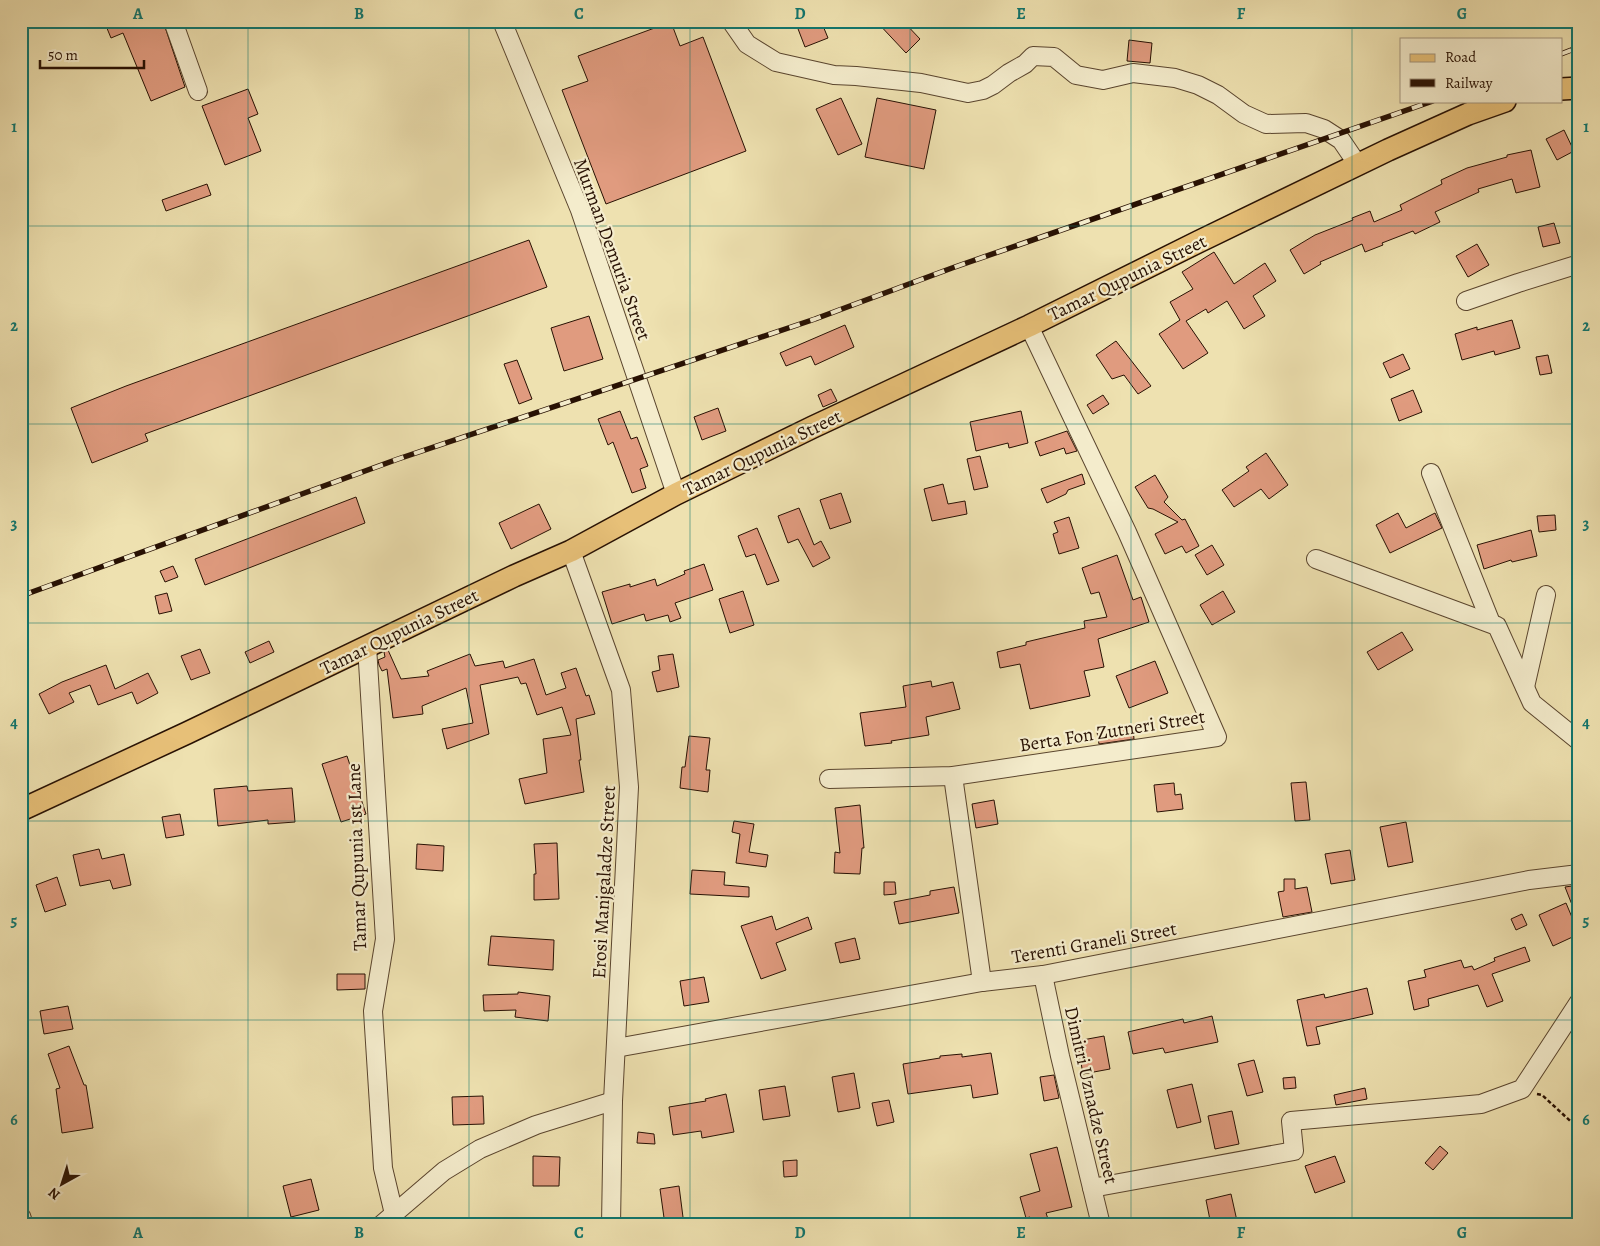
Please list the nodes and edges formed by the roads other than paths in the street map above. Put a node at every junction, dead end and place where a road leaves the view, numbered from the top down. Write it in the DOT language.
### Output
graph roads {
  1 [pos="173,21"];
  2 [pos="502,21"];
  3 [pos="731,21"];
  4 [pos="1562,88"];
  5 [pos="1579,88"];
  6 [pos="198,91"];
  7 [pos="1502,102"];
  8 [pos="1358,165"];
  9 [pos="1579,264"];
  10 [pos="1466,301"];
  11 [pos="1029,326"];
  12 [pos="1431,472"];
  13 [pos="676,494"];
  14 [pos="571,551"];
  15 [pos="1316,559"];
  16 [pos="1546,595"];
  17 [pos="1491,623"];
  18 [pos="367,646"];
  19 [pos="1525,687"];
  20 [pos="1579,741"];
  21 [pos="952,776"];
  22 [pos="829,779"];
  23 [pos="21,810"];
  24 [pos="1579,874"];
  25 [pos="1043,975"];
  26 [pos="982,982"];
  27 [pos="1579,1002"];
  28 [pos="616,1048"];
  29 [pos="613,1100"];
  30 [pos="1092,1188"];
  31 [pos="21,1216"];
  32 [pos="388,1219"];
  33 [pos="24,1225"];
  34 [pos="611,1225"];
  35 [pos="1101,1225"];
  1 -- 6 [label="street"];
  2 -- 13 [label="street, Murman Demuria Street"];
  3 -- 8 [label="street"];
  4 -- 5 [label="main road"];
  7 -- 8 [label="main road, Tamar Qupunia Street"];
  8 -- 11 [label="main road, Tamar Qupunia Street"];
  9 -- 10 [label="street"];
  11 -- 13 [label="main road, Tamar Qupunia Street"];
  11 -- 21 [label="street, Berta Fon Zutneri Street"];
  12 -- 17 [label="street"];
  13 -- 14 [label="main road, Tamar Qupunia Street"];
  14 -- 18 [label="main road, Tamar Qupunia Street"];
  14 -- 28 [label="street, Erosi Manjgaladze Street"];
  15 -- 17 [label="street"];
  16 -- 19 [label="street"];
  17 -- 19 [label="street"];
  18 -- 23 [label="main road, Tamar Qupunia Street"];
  18 -- 32 [label="street, Tamar Qupunia 1st Lane"];
  19 -- 20 [label="street"];
  21 -- 22 [label="street"];
  21 -- 26 [label="street"];
  24 -- 25 [label="street, Terenti Graneli Street"];
  25 -- 26 [label="street, Terenti Graneli Street"];
  25 -- 30 [label="street, Dimitri Uznadze Street"];
  26 -- 28 [label="street, Terenti Graneli Street"];
  27 -- 30 [label="street"];
  28 -- 29 [label="street, Erosi Manjgaladze Street"];
  29 -- 32 [label="street"];
  29 -- 34 [label="street, Erosi Manjgaladze Street"];
  30 -- 35 [label="street, Dimitri Uznadze Street"];
  31 -- 33 [label="street"];
}
